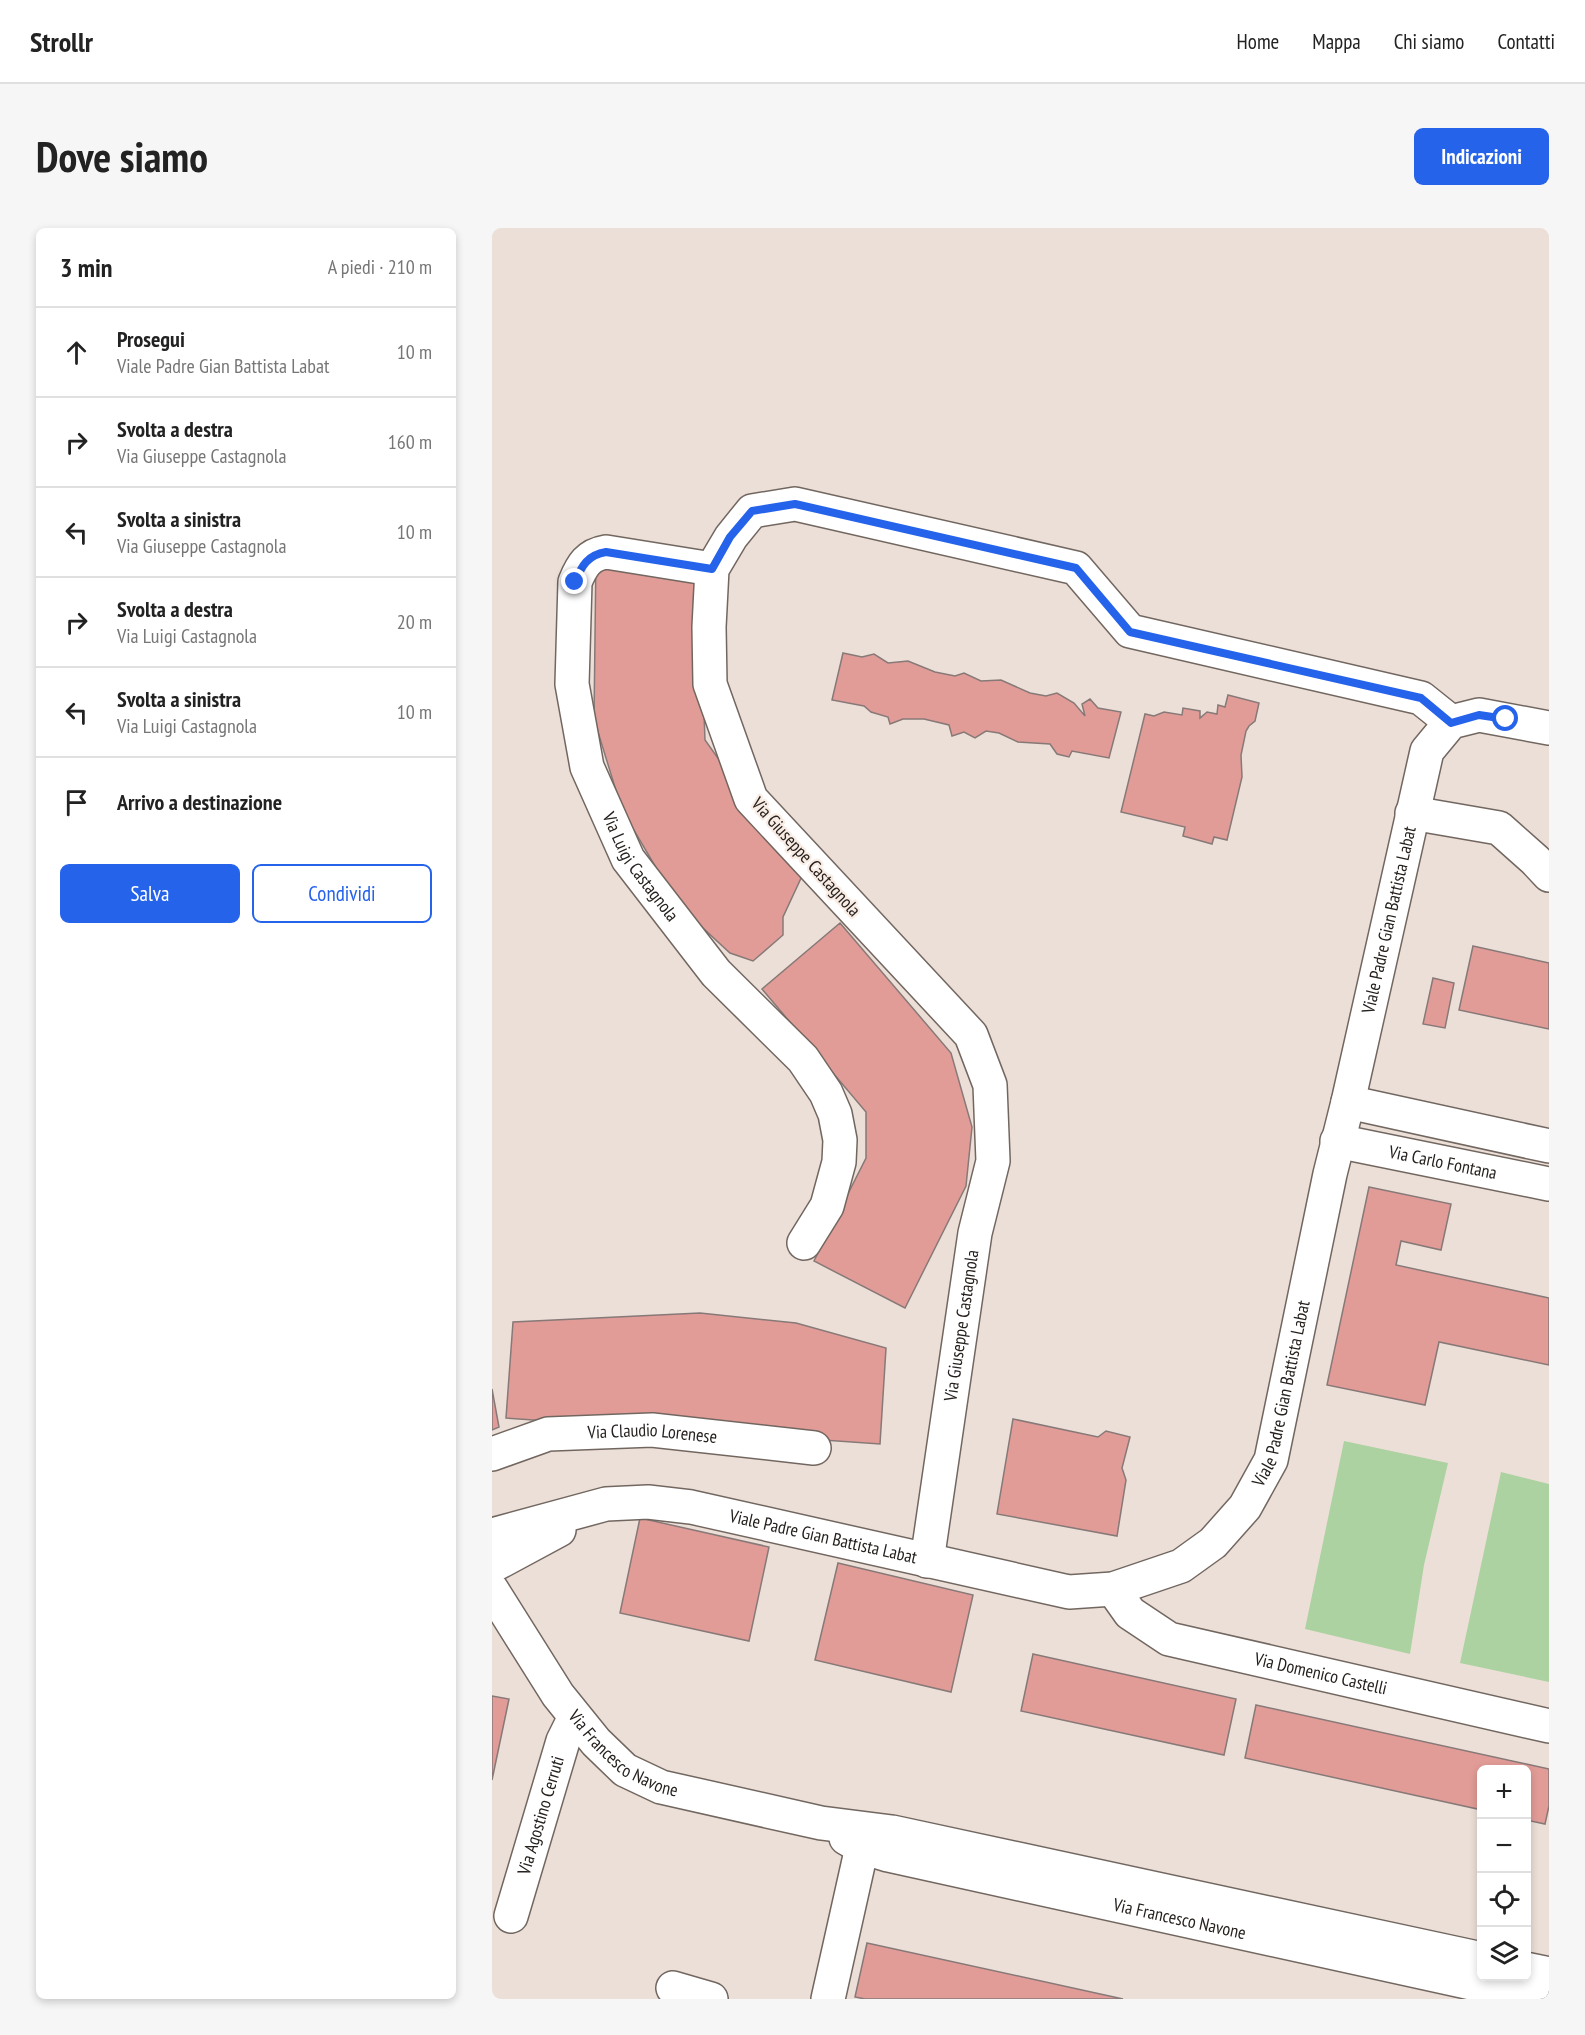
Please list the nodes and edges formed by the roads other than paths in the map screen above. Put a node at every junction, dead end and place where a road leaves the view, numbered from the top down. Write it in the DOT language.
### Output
graph roads {
  1 [pos="712,569"];
  2 [pos="1451,723"];
  3 [pos="1549,728"];
  4 [pos="1412,813"];
  5 [pos="1549,875"];
  6 [pos="1348,1102"];
  7 [pos="1337,1141"];
  8 [pos="1549,1146"];
  9 [pos="1549,1184"];
  10 [pos="804,1243"];
  11 [pos="814,1448"];
  12 [pos="492,1454"];
  13 [pos="606,1504"];
  14 [pos="492,1535"];
  15 [pos="927,1561"];
  16 [pos="492,1566"];
  17 [pos="1113,1589"];
  18 [pos="492,1590"];
  19 [pos="575,1717"];
  20 [pos="1549,1726"];
  21 [pos="821,1823"];
  22 [pos="862,1847"];
  23 [pos="511,1916"];
  24 [pos="1477,1958"];
  25 [pos="1531,1970"];
  26 [pos="1549,1974"];
  27 [pos="673,1988"];
  28 [pos="711,1999"];
  29 [pos="828,1999"];
  30 [pos="1544,1999"];
  1 -- 2 [label="street, Via Giuseppe Castagnola"];
  1 -- 10 [label="street, Via Luigi Castagnola"];
  1 -- 15 [label="street, Via Giuseppe Castagnola"];
  2 -- 3 [label="street"];
  2 -- 4 [label="street, Viale Padre Gian Battista Labat"];
  4 -- 5 [label="street"];
  4 -- 6 [label="street, Viale Padre Gian Battista Labat"];
  6 -- 7 [label="street, Viale Padre Gian Battista Labat"];
  6 -- 8 [label="street, Via Carlo Fontana"];
  7 -- 9 [label="street, Via Carlo Fontana"];
  7 -- 17 [label="street, Viale Padre Gian Battista Labat"];
  11 -- 12 [label="street, Via Claudio Lorenese"];
  13 -- 14 [label="street, Viale Padre Gian Battista Labat"];
  13 -- 15 [label="street, Viale Padre Gian Battista Labat"];
  13 -- 16 [label="street, Viale Padre Gian Battista Labat"];
  15 -- 17 [label="street, Viale Padre Gian Battista Labat"];
  17 -- 20 [label="street, Via Domenico Castelli"];
  18 -- 19 [label="street, Via Francesco Navone"];
  19 -- 21 [label="street, Via Francesco Navone"];
  19 -- 23 [label="street, Via Agostino Cerruti"];
  21 -- 22 [label="street, Via Francesco Navone"];
  21 -- 24 [label="street, Via Francesco Navone"];
  22 -- 29 [label="street"];
  22 -- 30 [label="street, Via Francesco Navone"];
  25 -- 26 [label="street"];
  27 -- 28 [label="street"];
}
